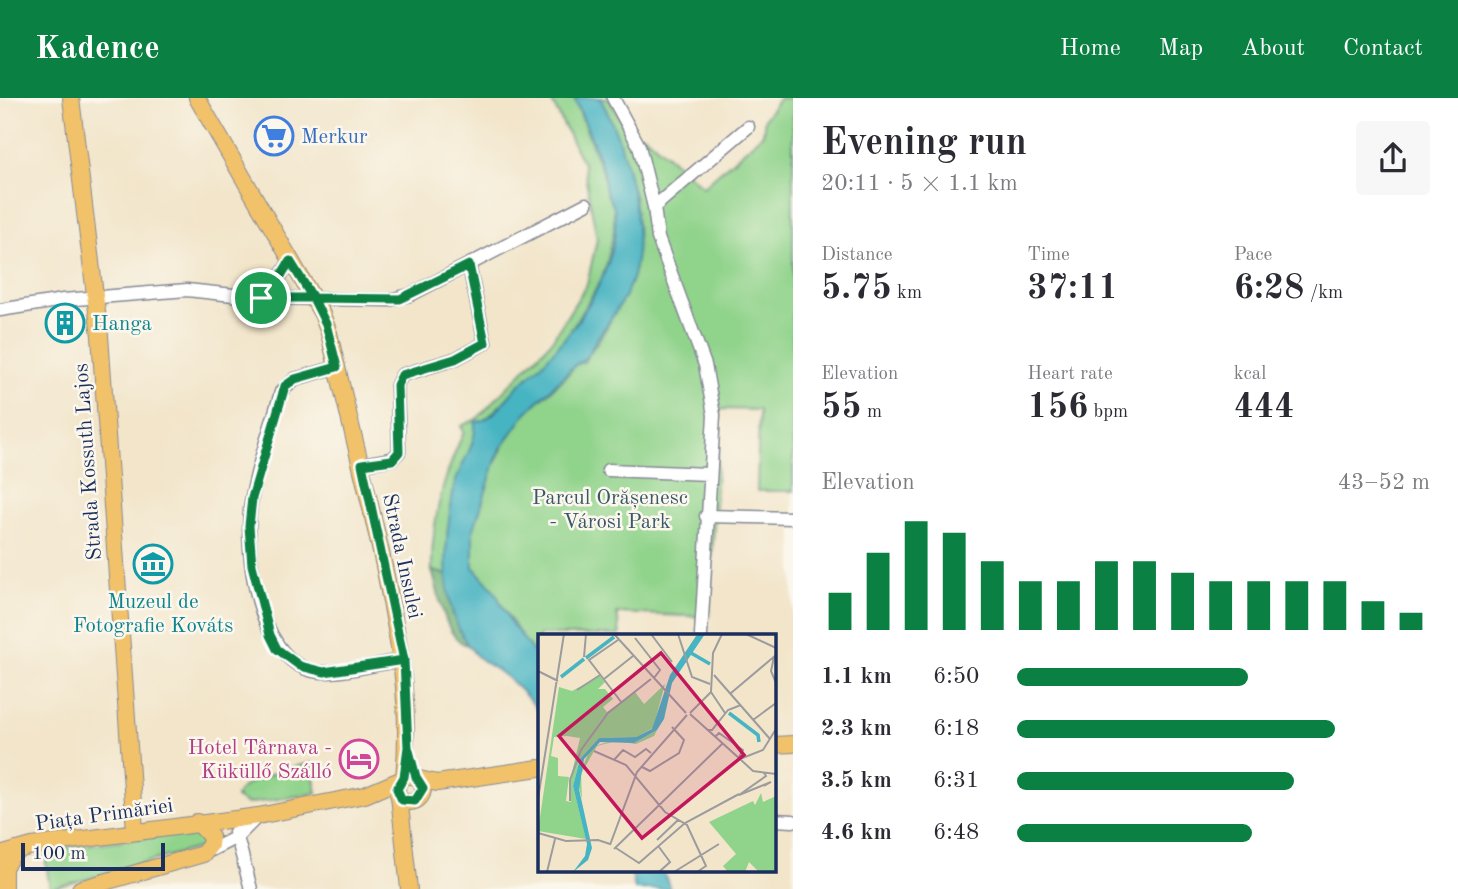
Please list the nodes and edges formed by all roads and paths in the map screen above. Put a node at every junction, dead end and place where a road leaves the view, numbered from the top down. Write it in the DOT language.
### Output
graph roads {
  1 [pos="71,98"];
  2 [pos="197,98"];
  3 [pos="613,98"];
  4 [pos="748,127"];
  5 [pos="586,204"];
  6 [pos="654,207"];
  7 [pos="290,261"];
  8 [pos="469,265"];
  9 [pos="261,298"];
  10 [pos="313,298"];
  11 [pos="96,299"];
  12 [pos="0,310"];
  13 [pos="337,367"];
  14 [pos="362,464"];
  15 [pos="608,470"];
  16 [pos="709,474"];
  17 [pos="706,516"];
  18 [pos="793,518"];
  19 [pos="701,634"];
  20 [pos="404,660"];
  21 [pos="538,768"];
  22 [pos="468,779"];
  23 [pos="406,784"];
  24 [pos="418,799"];
  25 [pos="258,816"];
  26 [pos="230,818"];
  27 [pos="197,822"];
  28 [pos="135,831"];
  29 [pos="237,837"];
  30 [pos="17,848"];
  31 [pos="405,851"];
  32 [pos="203,854"];
  33 [pos="0,855"];
  34 [pos="4,889"];
  35 [pos="80,889"];
  36 [pos="251,889"];
  37 [pos="409,889"];
  1 -- 11 [label="main road, Strada Kossuth Lajos"];
  2 -- 7 [label="main road, Strada Insulei"];
  3 -- 6 [label="street"];
  4 -- 6 [label="street"];
  5 -- 8 [label="street"];
  6 -- 16 [label="street"];
  7 -- 9 [label="street"];
  7 -- 10 [label="main road, Strada Insulei"];
  8 -- 10 [label="street"];
  8 -- 14 [label="street"];
  9 -- 10 [label="street"];
  9 -- 11 [label="street"];
  10 -- 13 [label="main road, Strada Insulei"];
  11 -- 12 [label="street"];
  11 -- 28 [label="main road, Strada Kossuth Lajos"];
  13 -- 14 [label="main road, Strada Insulei"];
  13 -- 20 [label="street"];
  14 -- 20 [label="main road, Strada Insulei"];
  15 -- 16 [label="street"];
  16 -- 17 [label="street"];
  17 -- 18 [label="street"];
  17 -- 19 [label="street"];
  20 -- 23 [label="main road, Strada Insulei"];
  21 -- 22 [label="main road"];
  22 -- 23 [label="main road"];
  22 -- 24 [label="main road"];
  23 -- 24 [label="main road"];
  23 -- 25 [label="main road, Piața Primăriei"];
  23 -- 31 [label="main road, Strada Insulei"];
  24 -- 31 [label="main road"];
  25 -- 26 [label="main road, Piața Primăriei"];
  25 -- 29 [label="street"];
  26 -- 27 [label="main road, Piața Primăriei"];
  26 -- 29 [label="street"];
  27 -- 28 [label="main road, Piața Primăriei"];
  27 -- 32 [label="main road, Piața Primăriei"];
  28 -- 30 [label="main road, Piața Primăriei"];
  29 -- 32 [label="street"];
  29 -- 36 [label="street"];
  30 -- 33 [label="main road, Piața Primăriei"];
  30 -- 34 [label="main road, Piața Primăriei"];
  31 -- 37 [label="main road, Strada Insulei"];
  32 -- 35 [label="main road"];
}
